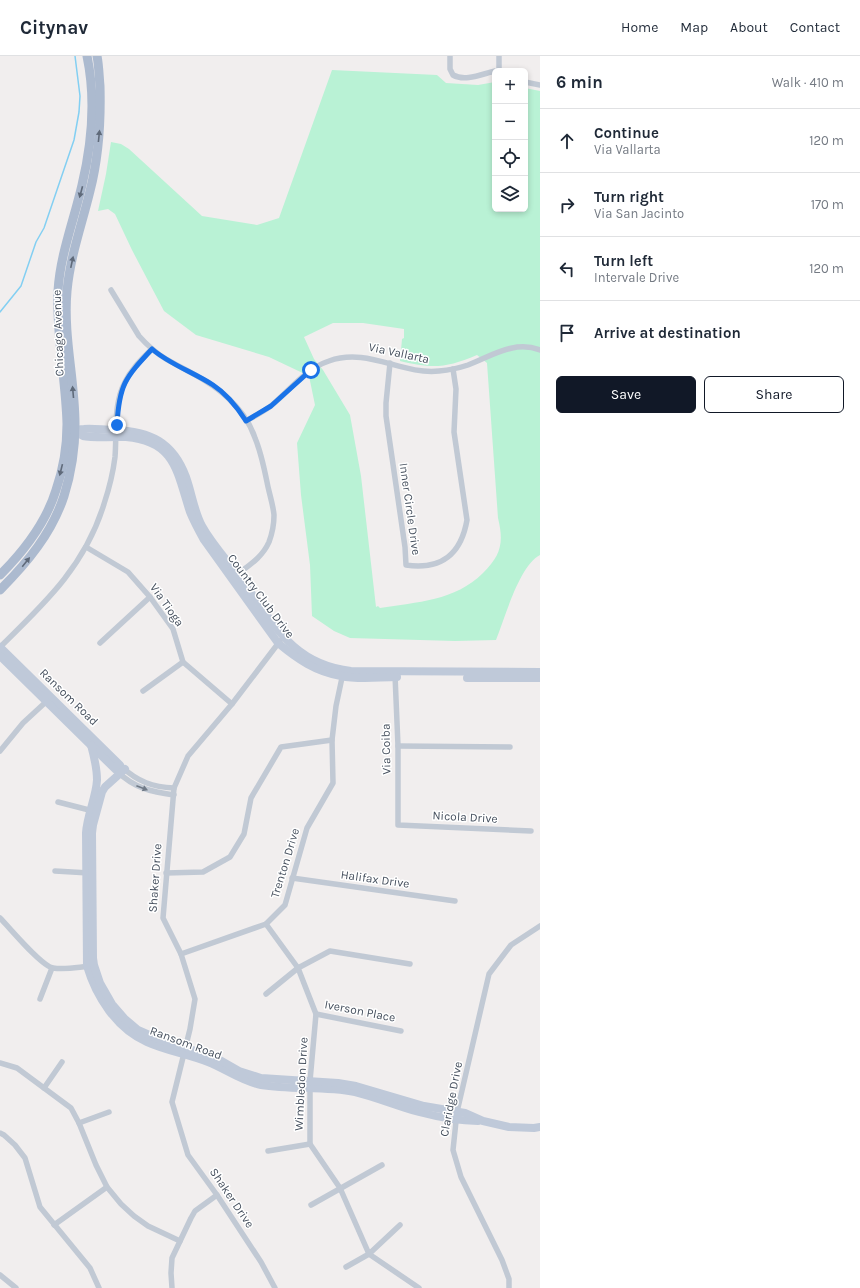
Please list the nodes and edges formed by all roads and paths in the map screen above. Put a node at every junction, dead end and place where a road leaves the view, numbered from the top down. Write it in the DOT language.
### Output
graph roads {
  1 [pos="88,56"];
  2 [pos="97,56"];
  3 [pos="450,56"];
  4 [pos="498,56"];
  5 [pos="497,68"];
  6 [pos="492,72"];
  7 [pos="528,83"];
  8 [pos="540,85"];
  9 [pos="111,290"];
  10 [pos="152,349"];
  11 [pos="540,350"];
  12 [pos="390,363"];
  13 [pos="453,370"];
  14 [pos="246,421"];
  15 [pos="71,431"];
  16 [pos="116,433"];
  17 [pos="86,547"];
  18 [pos="0,575"];
  19 [pos="235,576"];
  20 [pos="0,590"];
  21 [pos="150,597"];
  22 [pos="281,640"];
  23 [pos="100,643"];
  24 [pos="0,647"];
  25 [pos="0,656"];
  26 [pos="183,662"];
  27 [pos="540,672"];
  28 [pos="342,674"];
  29 [pos="395,675"];
  30 [pos="540,678"];
  31 [pos="143,691"];
  32 [pos="49,699"];
  33 [pos="232,704"];
  34 [pos="332,740"];
  35 [pos="91,745"];
  36 [pos="398,746"];
  37 [pos="510,747"];
  38 [pos="0,751"];
  39 [pos="118,767"];
  40 [pos="96,770"];
  41 [pos="174,792"];
  42 [pos="58,802"];
  43 [pos="93,811"];
  44 [pos="398,825"];
  45 [pos="531,831"];
  46 [pos="55,871"];
  47 [pos="166,873"];
  48 [pos="89,874"];
  49 [pos="292,878"];
  50 [pos="455,901"];
  51 [pos="0,918"];
  52 [pos="266,924"];
  53 [pos="540,926"];
  54 [pos="181,954"];
  55 [pos="410,964"];
  56 [pos="90,966"];
  57 [pos="52,968"];
  58 [pos="298,968"];
  59 [pos="266,994"];
  60 [pos="40,999"];
  61 [pos="316,1014"];
  62 [pos="401,1031"];
  63 [pos="184,1051"];
  64 [pos="0,1062"];
  65 [pos="62,1062"];
  66 [pos="310,1085"];
  67 [pos="44,1088"];
  68 [pos="109,1112"];
  69 [pos="457,1115"];
  70 [pos="79,1123"];
  71 [pos="540,1127"];
  72 [pos="0,1133"];
  73 [pos="310,1144"];
  74 [pos="268,1151"];
  75 [pos="382,1165"];
  76 [pos="107,1187"];
  77 [pos="340,1188"];
  78 [pos="217,1195"];
  79 [pos="311,1205"];
  80 [pos="54,1225"];
  81 [pos="400,1225"];
  82 [pos="180,1241"];
  83 [pos="369,1254"];
  84 [pos="346,1267"];
  85 [pos="0,1275"];
  86 [pos="416,1287"];
  87 [pos="16,1288"];
  88 [pos="99,1288"];
  89 [pos="172,1288"];
  90 [pos="275,1288"];
  91 [pos="509,1288"];
  1 -- 15 [label="main road, Chicago Avenue, one-way"];
  15 -- 2 [label="main road, Chicago Avenue, one-way"];
  3 -- 6 [label="street"];
  4 -- 5 [label="street"];
  7 -- 8 [label="street"];
  9 -- 10 [label="street"];
  10 -- 14 [label="street"];
  10 -- 16 [label="street"];
  11 -- 13 [label="street, Via Vallarta"];
  12 -- 13 [label="street, Via Vallarta"];
  12 -- 13 [label="street, Inner Circle Drive"];
  12 -- 14 [label="street, Via Vallarta"];
  14 -- 19 [label="street"];
  15 -- 16 [label="street, Country Club Drive"];
  15 -- 18 [label="main road, Chicago Avenue, one-way"];
  20 -- 15 [label="main road, Chicago Avenue, one-way"];
  16 -- 17 [label="street"];
  16 -- 19 [label="street, Country Club Drive"];
  17 -- 21 [label="street, Via Tioga"];
  17 -- 24 [label="street"];
  19 -- 22 [label="street, Country Club Drive"];
  21 -- 23 [label="street"];
  21 -- 26 [label="street, Via Tioga"];
  22 -- 28 [label="street, Country Club Drive"];
  22 -- 33 [label="street, Shaker Drive"];
  24 -- 32 [label="street, Ransom Road"];
  25 -- 32 [label="street, Ransom Road"];
  26 -- 31 [label="street"];
  26 -- 33 [label="street"];
  27 -- 29 [label="street, Country Club Drive"];
  28 -- 29 [label="street, Country Club Drive"];
  28 -- 34 [label="street, Trenton Drive"];
  29 -- 30 [label="street, Country Club Drive"];
  29 -- 36 [label="street, Via Coiba"];
  32 -- 35 [label="street, Ransom Road"];
  32 -- 38 [label="street"];
  32 -- 39 [label="street, Ransom Road"];
  33 -- 41 [label="street, Shaker Drive"];
  34 -- 47 [label="street"];
  34 -- 49 [label="street, Trenton Drive"];
  35 -- 39 [label="street, Ransom Road"];
  35 -- 40 [label="street, Ransom Road"];
  36 -- 37 [label="street"];
  36 -- 44 [label="street, Via Coiba"];
  39 -- 40 [label="street"];
  39 -- 41 [label="street"];
  39 -- 43 [label="street, Ransom Road"];
  40 -- 43 [label="street, Ransom Road"];
  41 -- 47 [label="street, Shaker Drive"];
  42 -- 43 [label="street"];
  43 -- 48 [label="street, Ransom Road"];
  44 -- 45 [label="street, Nicola Drive"];
  46 -- 48 [label="street"];
  47 -- 54 [label="street, Shaker Drive"];
  48 -- 56 [label="street, Ransom Road"];
  49 -- 50 [label="street, Halifax Drive"];
  49 -- 52 [label="street, Trenton Drive"];
  51 -- 57 [label="street"];
  52 -- 54 [label="street, Trenton Drive"];
  52 -- 58 [label="street, Wimbledon Drive"];
  53 -- 69 [label="street, Claridge Drive"];
  54 -- 63 [label="street, Shaker Drive"];
  55 -- 58 [label="street"];
  56 -- 57 [label="street"];
  56 -- 63 [label="street, Ransom Road"];
  57 -- 60 [label="street"];
  58 -- 59 [label="street"];
  58 -- 61 [label="street, Wimbledon Drive"];
  61 -- 62 [label="street, Iverson Place"];
  61 -- 66 [label="street, Wimbledon Drive"];
  63 -- 66 [label="street, Ransom Road"];
  63 -- 78 [label="street, Shaker Drive"];
  64 -- 67 [label="street"];
  65 -- 67 [label="street"];
  66 -- 69 [label="street, Ransom Road"];
  66 -- 73 [label="street, Wimbledon Drive"];
  67 -- 70 [label="street"];
  68 -- 70 [label="street"];
  69 -- 71 [label="street, Ransom Road"];
  69 -- 91 [label="street, Claridge Drive"];
  70 -- 76 [label="street"];
  72 -- 80 [label="street"];
  73 -- 74 [label="street"];
  73 -- 77 [label="street, Wimbledon Drive"];
  75 -- 77 [label="street"];
  76 -- 80 [label="street"];
  76 -- 82 [label="street"];
  77 -- 79 [label="street"];
  77 -- 83 [label="street, Wimbledon Drive"];
  78 -- 82 [label="street"];
  78 -- 90 [label="street, Shaker Drive"];
  80 -- 88 [label="street"];
  81 -- 83 [label="street"];
  82 -- 89 [label="street"];
  83 -- 84 [label="street"];
  83 -- 86 [label="street"];
  85 -- 87 [label="street"];
}
